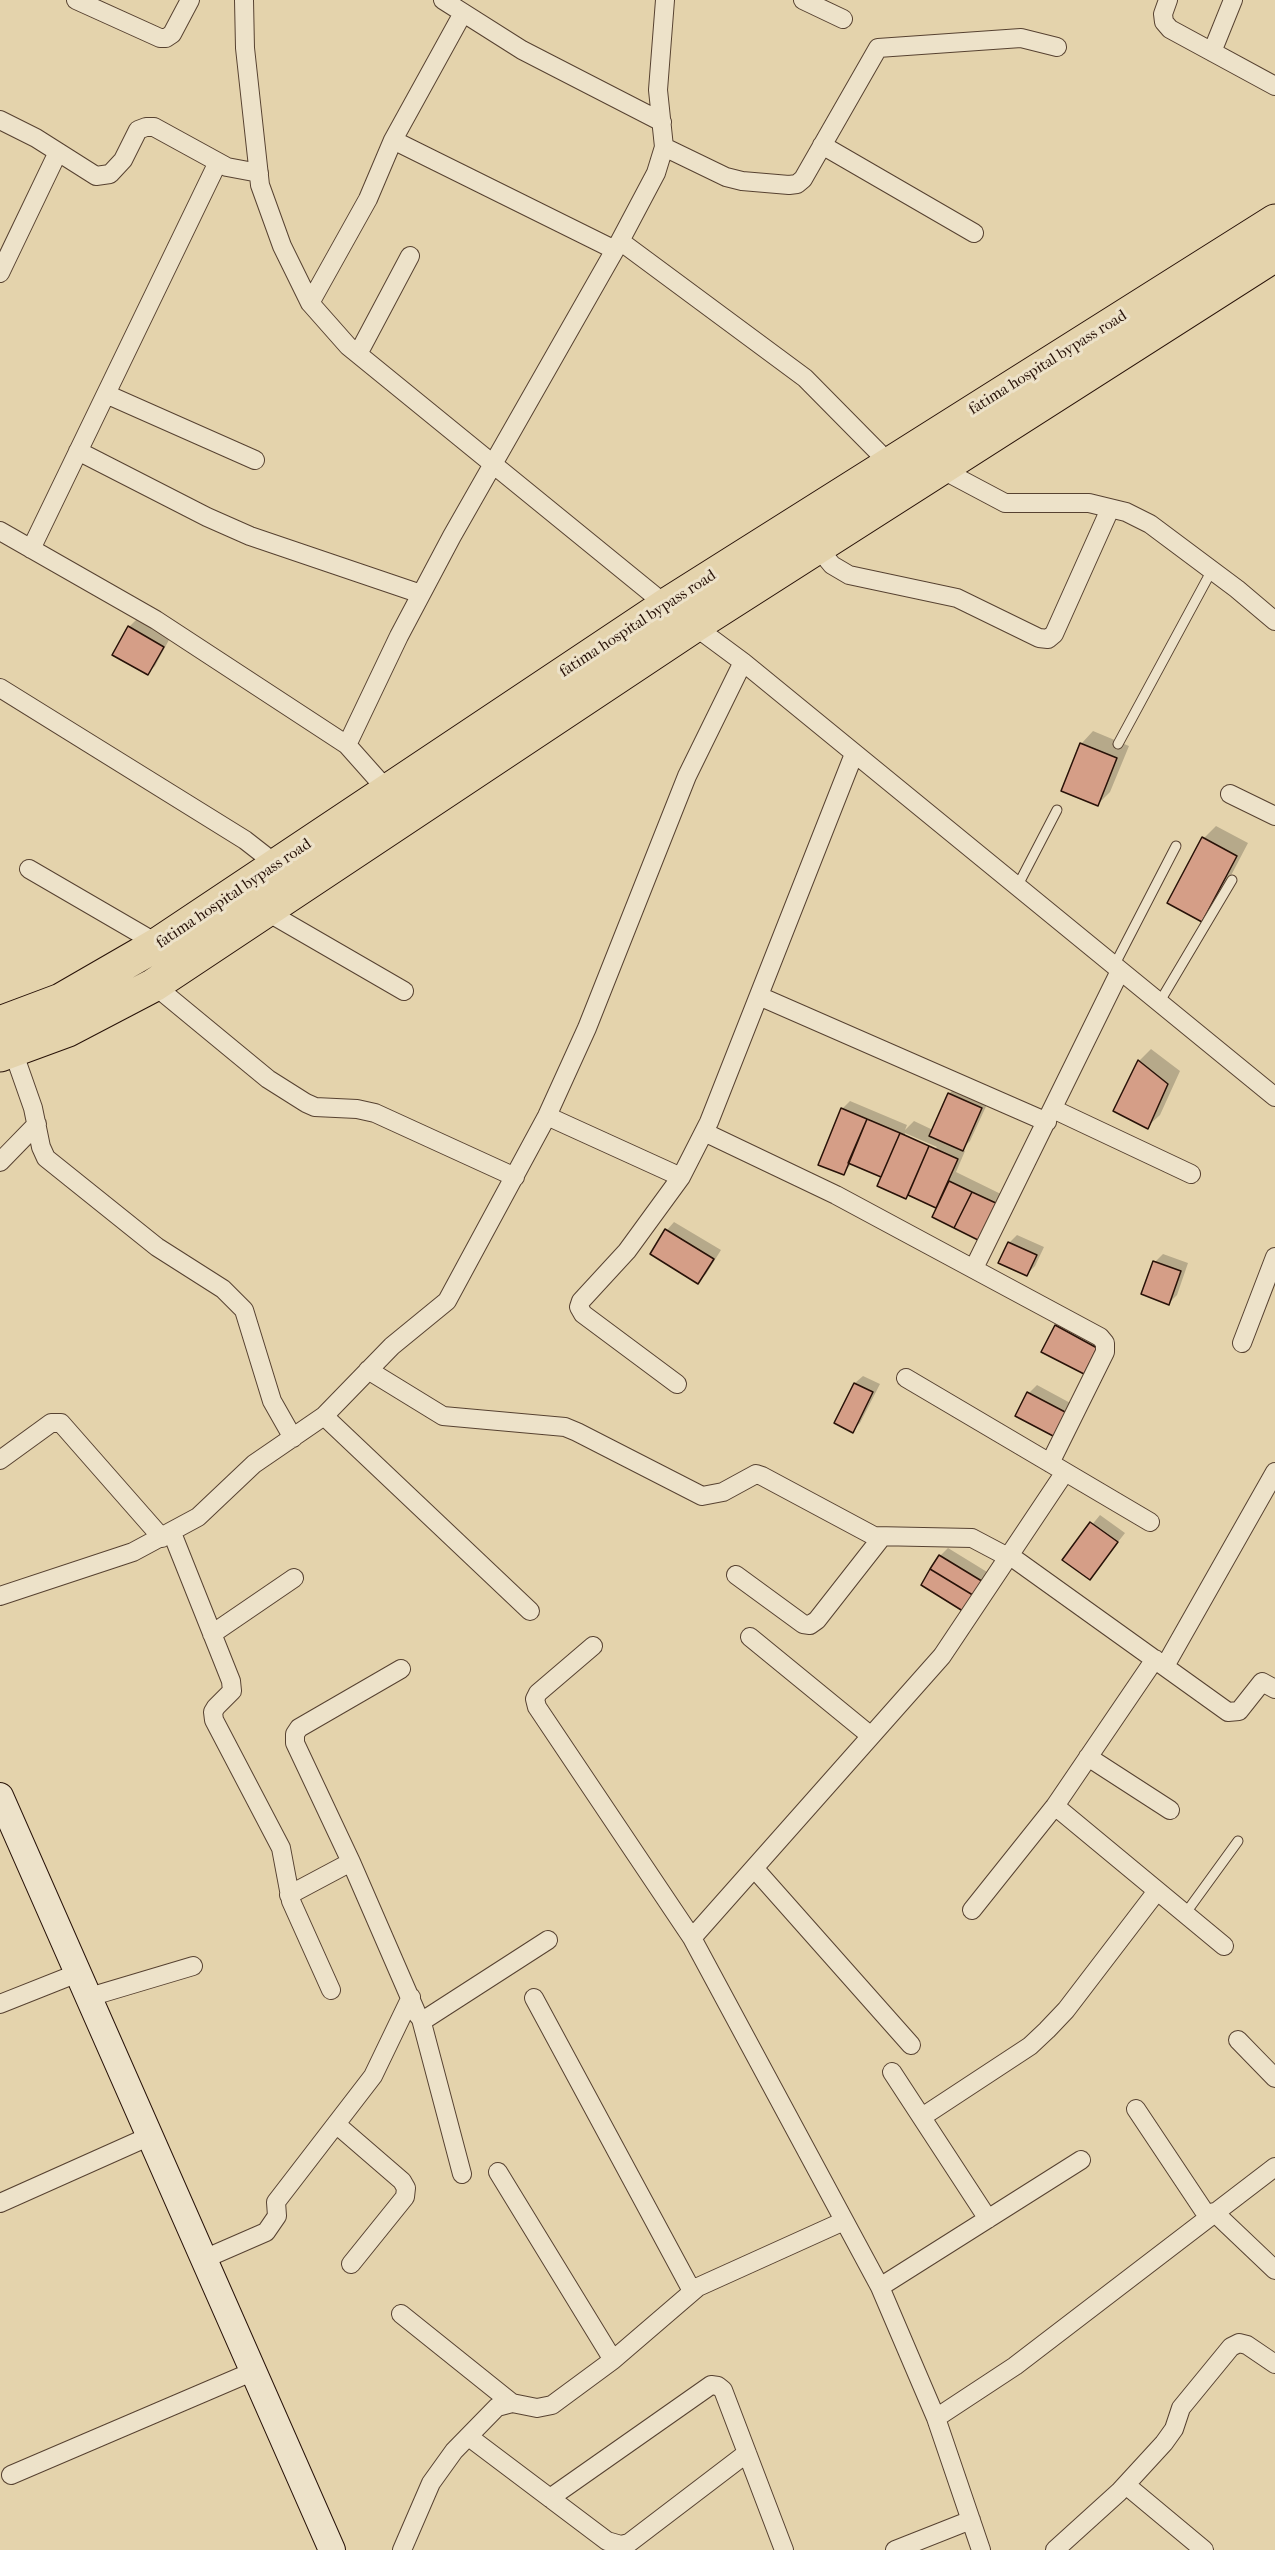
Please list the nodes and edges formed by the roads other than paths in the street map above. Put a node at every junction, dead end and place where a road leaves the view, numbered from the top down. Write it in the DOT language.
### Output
graph roads {
  1 [pos="76,0"];
  2 [pos="190,0"];
  3 [pos="244,0"];
  4 [pos="665,0"];
  5 [pos="803,0"];
  6 [pos="1168,0"];
  7 [pos="1233,0"];
  8 [pos="447,1"];
  9 [pos="463,13"];
  10 [pos="843,19"];
  11 [pos="1057,47"];
  12 [pos="1212,52"];
  13 [pos="1275,86"];
  14 [pos="0,120"];
  15 [pos="662,122"];
  16 [pos="393,140"];
  17 [pos="822,145"];
  18 [pos="664,147"];
  19 [pos="58,152"];
  20 [pos="218,162"];
  21 [pos="259,173"];
  22 [pos="1275,221"];
  23 [pos="974,233"];
  24 [pos="618,246"];
  25 [pos="1275,255"];
  26 [pos="410,256"];
  27 [pos="0,273"];
  28 [pos="310,303"];
  29 [pos="358,354"];
  30 [pos="106,394"];
  31 [pos="78,451"];
  32 [pos="255,460"];
  33 [pos="493,462"];
  34 [pos="889,463"];
  35 [pos="939,468"];
  36 [pos="1110,509"];
  37 [pos="0,531"];
  38 [pos="819,548"];
  39 [pos="31,549"];
  40 [pos="1212,570"];
  41 [pos="421,594"];
  42 [pos="666,605"];
  43 [pos="1275,621"];
  44 [pos="694,626"];
  45 [pos="743,662"];
  46 [pos="0,688"];
  47 [pos="470,735"];
  48 [pos="1118,744"];
  49 [pos="347,745"];
  50 [pos="854,753"];
  51 [pos="488,762"];
  52 [pos="387,790"];
  53 [pos="1230,794"];
  54 [pos="1057,810"];
  55 [pos="1275,816"];
  56 [pos="1176,846"];
  57 [pos="278,865"];
  58 [pos="29,869"];
  59 [pos="1232,880"];
  60 [pos="1017,887"];
  61 [pos="264,910"];
  62 [pos="158,944"];
  63 [pos="1117,969"];
  64 [pos="154,985"];
  65 [pos="404,991"];
  66 [pos="759,996"];
  67 [pos="1159,1003"];
  68 [pos="4,1043"];
  69 [pos="1275,1097"];
  70 [pos="1050,1115"];
  71 [pos="547,1116"];
  72 [pos="37,1124"];
  73 [pos="704,1132"];
  74 [pos="0,1162"];
  75 [pos="1191,1174"];
  76 [pos="515,1177"];
  77 [pos="681,1177"];
  78 [pos="1275,1257"];
  79 [pos="974,1268"];
  80 [pos="1242,1343"];
  81 [pos="368,1370"];
  82 [pos="906,1378"];
  83 [pos="677,1384"];
  84 [pos="324,1416"];
  85 [pos="293,1438"];
  86 [pos="0,1460"];
  87 [pos="1058,1468"];
  88 [pos="1275,1472"];
  89 [pos="1269,1496"];
  90 [pos="1150,1522"];
  91 [pos="167,1535"];
  92 [pos="882,1537"];
  93 [pos="1009,1556"];
  94 [pos="736,1575"];
  95 [pos="294,1578"];
  96 [pos="0,1596"];
  97 [pos="530,1611"];
  98 [pos="212,1634"];
  99 [pos="750,1637"];
  100 [pos="592,1646"];
  101 [pos="1160,1663"];
  102 [pos="401,1669"];
  103 [pos="1275,1689"];
  104 [pos="871,1736"];
  105 [pos="1088,1756"];
  106 [pos="0,1796"];
  107 [pos="1055,1806"];
  108 [pos="1170,1810"];
  109 [pos="1238,1840"];
  110 [pos="351,1862"];
  111 [pos="754,1868"];
  112 [pos="1157,1891"];
  113 [pos="289,1895"];
  114 [pos="972,1910"];
  115 [pos="1185,1914"];
  116 [pos="692,1938"];
  117 [pos="548,1940"];
  118 [pos="1224,1946"];
  119 [pos="193,1966"];
  120 [pos="78,1973"];
  121 [pos="331,1990"];
  122 [pos="89,1997"];
  123 [pos="411,1997"];
  124 [pos="534,1998"];
  125 [pos="0,2004"];
  126 [pos="421,2019"];
  127 [pos="1238,2040"];
  128 [pos="911,2045"];
  129 [pos="892,2072"];
  130 [pos="1275,2078"];
  131 [pos="1136,2109"];
  132 [pos="922,2117"];
  133 [pos="336,2124"];
  134 [pos="150,2136"];
  135 [pos="1082,2160"];
  136 [pos="1275,2167"];
  137 [pos="498,2172"];
  138 [pos="462,2174"];
  139 [pos="0,2203"];
  140 [pos="1211,2214"];
  141 [pos="988,2219"];
  142 [pos="844,2221"];
  143 [pos="204,2259"];
  144 [pos="351,2264"];
  145 [pos="1275,2270"];
  146 [pos="880,2288"];
  147 [pos="692,2291"];
  148 [pos="401,2314"];
  149 [pos="613,2360"];
  150 [pos="1275,2364"];
  151 [pos="254,2372"];
  152 [pos="512,2403"];
  153 [pos="936,2418"];
  154 [pos="469,2437"];
  155 [pos="747,2453"];
  156 [pos="11,2475"];
  157 [pos="1125,2485"];
  158 [pos="550,2498"];
  159 [pos="971,2520"];
  160 [pos="332,2550"];
  161 [pos="402,2550"];
  162 [pos="784,2550"];
  163 [pos="896,2550"];
  164 [pos="981,2550"];
  165 [pos="1055,2550"];
  166 [pos="1204,2550"];
  1 -- 2 [label="street"];
  3 -- 21 [label="street"];
  4 -- 15 [label="street"];
  5 -- 10 [label="street"];
  6 -- 12 [label="street"];
  7 -- 12 [label="street"];
  8 -- 9 [label="street"];
  9 -- 15 [label="street"];
  9 -- 16 [label="street"];
  11 -- 17 [label="street"];
  12 -- 13 [label="street"];
  14 -- 19 [label="street"];
  15 -- 18 [label="street"];
  16 -- 24 [label="street"];
  16 -- 28 [label="street"];
  17 -- 18 [label="street"];
  17 -- 23 [label="street"];
  18 -- 24 [label="street"];
  19 -- 20 [label="street"];
  19 -- 27 [label="street"];
  20 -- 21 [label="street"];
  20 -- 30 [label="street"];
  21 -- 28 [label="street"];
  22 -- 34 [label="highway, fatima hospital bypass road"];
  24 -- 33 [label="street"];
  24 -- 34 [label="street"];
  25 -- 35 [label="highway, fatima hospital bypass road"];
  26 -- 29 [label="street"];
  28 -- 29 [label="street"];
  29 -- 33 [label="street"];
  30 -- 31 [label="street"];
  30 -- 32 [label="street"];
  31 -- 39 [label="street"];
  31 -- 41 [label="street"];
  33 -- 41 [label="street"];
  33 -- 42 [label="street"];
  34 -- 42 [label="highway, fatima hospital bypass road"];
  35 -- 36 [label="street"];
  35 -- 38 [label="highway, fatima hospital bypass road"];
  36 -- 38 [label="street"];
  36 -- 40 [label="street"];
  37 -- 39 [label="street"];
  38 -- 44 [label="highway, fatima hospital bypass road"];
  39 -- 49 [label="street"];
  40 -- 43 [label="street"];
  40 -- 48 [label="lane"];
  41 -- 49 [label="street"];
  42 -- 44 [label="street"];
  42 -- 47 [label="highway, fatima hospital bypass road"];
  44 -- 45 [label="street"];
  44 -- 51 [label="highway, fatima hospital bypass road"];
  45 -- 50 [label="street"];
  45 -- 71 [label="street"];
  46 -- 57 [label="street"];
  47 -- 51 [label="highway"];
  47 -- 52 [label="highway, fatima hospital bypass road"];
  49 -- 52 [label="street"];
  50 -- 60 [label="street"];
  50 -- 66 [label="street"];
  51 -- 61 [label="highway, fatima hospital bypass road"];
  52 -- 57 [label="highway, fatima hospital bypass road"];
  53 -- 55 [label="street"];
  54 -- 60 [label="lane"];
  56 -- 63 [label="lane"];
  57 -- 62 [label="highway, fatima hospital bypass road"];
  58 -- 62 [label="street"];
  59 -- 67 [label="lane"];
  60 -- 63 [label="street"];
  61 -- 64 [label="highway, fatima hospital bypass road"];
  61 -- 65 [label="street"];
  62 -- 68 [label="highway, fatima hospital bypass road"];
  63 -- 67 [label="street"];
  63 -- 70 [label="street"];
  64 -- 68 [label="highway, fatima hospital bypass road"];
  64 -- 76 [label="street"];
  66 -- 70 [label="street"];
  66 -- 73 [label="street"];
  67 -- 69 [label="street"];
  68 -- 72 [label="street"];
  70 -- 75 [label="street"];
  70 -- 79 [label="street"];
  71 -- 76 [label="street"];
  71 -- 77 [label="street"];
  72 -- 74 [label="street"];
  72 -- 85 [label="street"];
  73 -- 77 [label="street"];
  73 -- 79 [label="street"];
  76 -- 81 [label="street"];
  77 -- 83 [label="street"];
  78 -- 80 [label="street"];
  79 -- 87 [label="street"];
  81 -- 84 [label="street"];
  81 -- 92 [label="street"];
  82 -- 87 [label="street"];
  84 -- 85 [label="street"];
  84 -- 97 [label="street"];
  85 -- 91 [label="street"];
  86 -- 91 [label="street"];
  87 -- 90 [label="street"];
  87 -- 93 [label="street"];
  88 -- 89 [label="street"];
  89 -- 101 [label="street"];
  91 -- 96 [label="street"];
  91 -- 98 [label="street"];
  92 -- 93 [label="street"];
  92 -- 94 [label="street"];
  93 -- 101 [label="street"];
  93 -- 104 [label="street"];
  95 -- 98 [label="street"];
  98 -- 113 [label="street"];
  99 -- 104 [label="street"];
  100 -- 116 [label="street"];
  101 -- 103 [label="street"];
  101 -- 105 [label="street"];
  102 -- 110 [label="street"];
  104 -- 111 [label="street"];
  105 -- 107 [label="street"];
  105 -- 108 [label="street"];
  106 -- 120 [label="main road"];
  107 -- 112 [label="street"];
  107 -- 114 [label="street"];
  109 -- 115 [label="lane"];
  110 -- 113 [label="street"];
  110 -- 123 [label="street"];
  111 -- 116 [label="street"];
  111 -- 128 [label="street"];
  112 -- 115 [label="street"];
  112 -- 132 [label="street"];
  113 -- 121 [label="street"];
  115 -- 118 [label="street"];
  116 -- 142 [label="street"];
  117 -- 126 [label="street"];
  119 -- 122 [label="street"];
  120 -- 122 [label="main road"];
  120 -- 125 [label="street"];
  122 -- 134 [label="main road"];
  123 -- 126 [label="street"];
  123 -- 133 [label="street"];
  124 -- 147 [label="street"];
  126 -- 138 [label="street"];
  127 -- 130 [label="street"];
  129 -- 132 [label="street"];
  131 -- 140 [label="street"];
  132 -- 141 [label="street"];
  133 -- 143 [label="street"];
  133 -- 144 [label="street"];
  134 -- 139 [label="street"];
  134 -- 143 [label="main road"];
  135 -- 141 [label="street"];
  136 -- 140 [label="street"];
  137 -- 149 [label="street"];
  140 -- 145 [label="street"];
  140 -- 153 [label="street"];
  141 -- 146 [label="street"];
  142 -- 146 [label="street"];
  142 -- 147 [label="street"];
  143 -- 151 [label="main road"];
  146 -- 153 [label="street"];
  147 -- 149 [label="street"];
  148 -- 152 [label="street"];
  149 -- 152 [label="street"];
  150 -- 157 [label="street"];
  151 -- 156 [label="street"];
  151 -- 160 [label="main road"];
  152 -- 154 [label="street"];
  153 -- 159 [label="street"];
  154 -- 158 [label="street"];
  154 -- 161 [label="street"];
  155 -- 158 [label="street"];
  155 -- 158 [label="street"];
  155 -- 162 [label="street"];
  157 -- 165 [label="street"];
  157 -- 166 [label="street"];
  159 -- 163 [label="street"];
  159 -- 164 [label="street"];
}
